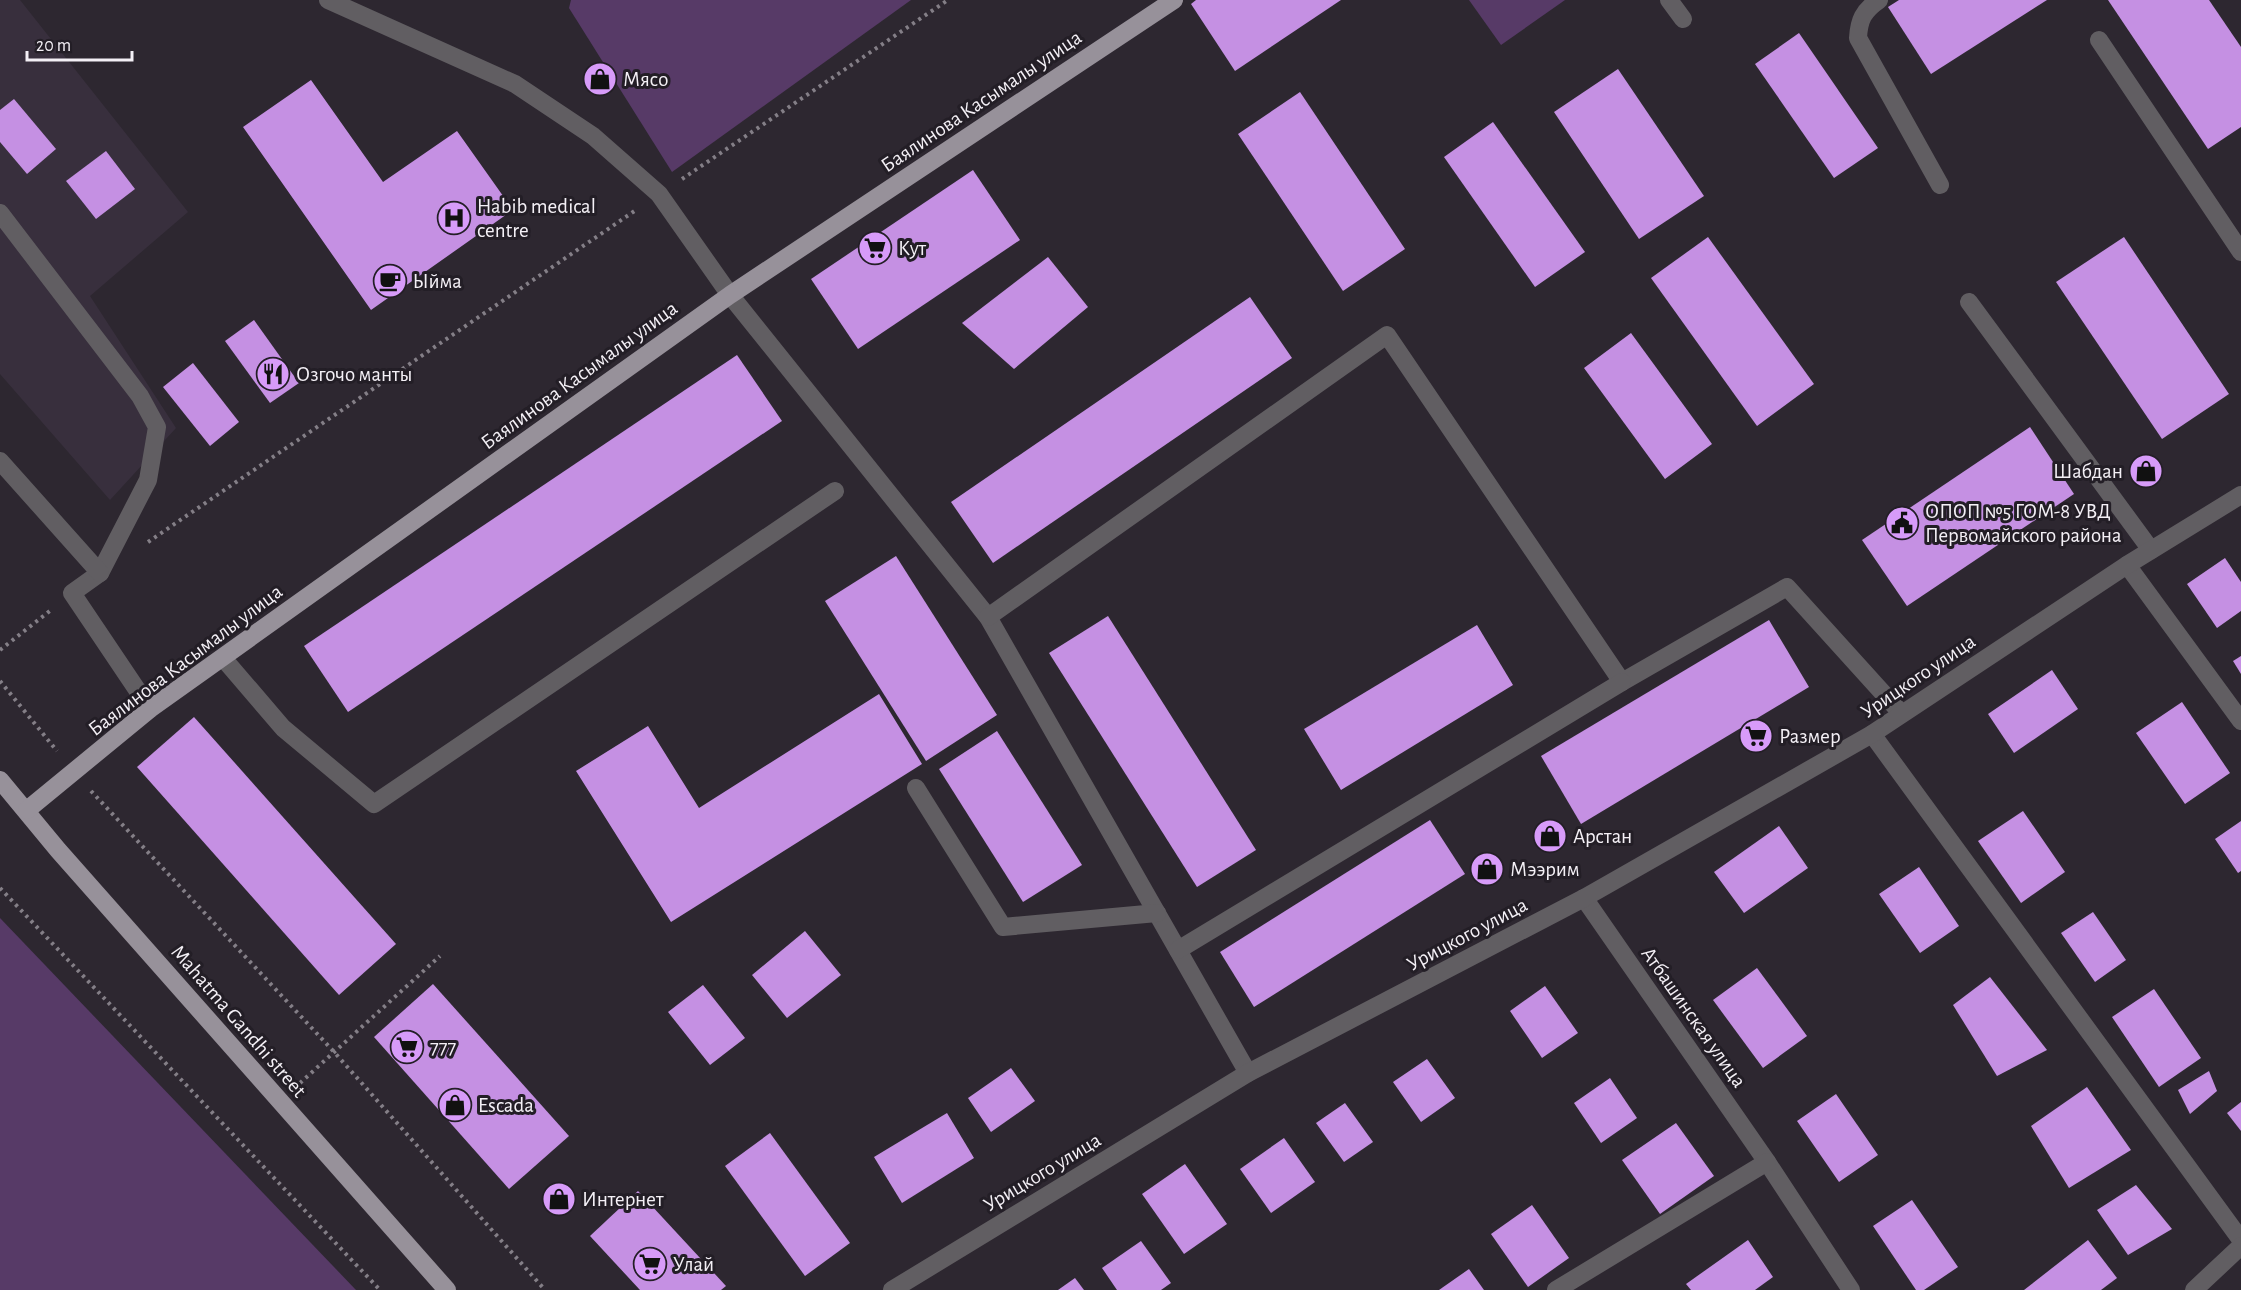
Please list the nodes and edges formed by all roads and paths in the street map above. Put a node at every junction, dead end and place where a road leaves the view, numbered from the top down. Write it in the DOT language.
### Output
graph roads {
  1 [pos="328,0"];
  2 [pos="948,0"];
  3 [pos="1174,0"];
  4 [pos="1669,0"];
  5 [pos="1879,0"];
  6 [pos="1683,19"];
  7 [pos="2099,40"];
  8 [pos="1940,186"];
  9 [pos="660,194"];
  10 [pos="0,213"];
  11 [pos="2241,252"];
  12 [pos="730,295"];
  13 [pos="1969,302"];
  14 [pos="0,461"];
  15 [pos="835,491"];
  16 [pos="2241,495"];
  17 [pos="140,547"];
  18 [pos="2151,550"];
  19 [pos="2127,565"];
  20 [pos="100,573"];
  21 [pos="72,593"];
  22 [pos="988,617"];
  23 [pos="0,650"];
  24 [pos="222,658"];
  25 [pos="0,681"];
  26 [pos="1622,682"];
  27 [pos="5,688"];
  28 [pos="0,693"];
  29 [pos="150,709"];
  30 [pos="1902,713"];
  31 [pos="2241,721"];
  32 [pos="1872,734"];
  33 [pos="74,773"];
  34 [pos="0,780"];
  35 [pos="916,788"];
  36 [pos="27,810"];
  37 [pos="0,888"];
  38 [pos="1584,898"];
  39 [pos="1157,913"];
  40 [pos="1178,950"];
  41 [pos="440,956"];
  42 [pos="335,1053"];
  43 [pos="1248,1073"];
  44 [pos="279,1101"];
  45 [pos="1767,1162"];
  46 [pos="2241,1240"];
  47 [pos="2241,1246"];
  48 [pos="380,1290"];
  49 [pos="447,1290"];
  50 [pos="544,1290"];
  51 [pos="892,1290"];
  52 [pos="1556,1290"];
  53 [pos="1851,1290"];
  54 [pos="2194,1290"];
  1 -- 9 [label="street"];
  2 -- 9 [label="path"];
  3 -- 12 [label="main road, Баялинова Касымалы улица"];
  4 -- 6 [label="street"];
  5 -- 8 [label="street"];
  7 -- 11 [label="street"];
  9 -- 12 [label="street"];
  9 -- 17 [label="path"];
  10 -- 20 [label="street"];
  12 -- 22 [label="street"];
  12 -- 24 [label="main road, Баялинова Касымалы улица"];
  13 -- 18 [label="street"];
  14 -- 20 [label="street"];
  15 -- 24 [label="street"];
  16 -- 18 [label="street, Урицкого улица"];
  18 -- 19 [label="street, Урицкого улица"];
  19 -- 30 [label="street, Урицкого улица"];
  19 -- 31 [label="street"];
  20 -- 21 [label="street"];
  21 -- 23 [label="path"];
  21 -- 29 [label="street"];
  22 -- 26 [label="street"];
  22 -- 39 [label="street"];
  24 -- 29 [label="main road, Баялинова Касымалы улица"];
  25 -- 27 [label="path"];
  26 -- 30 [label="street"];
  26 -- 40 [label="street"];
  27 -- 28 [label="path"];
  27 -- 33 [label="path"];
  29 -- 33 [label="main road, Баялинова Касымалы улица"];
  30 -- 32 [label="street, Урицкого улица"];
  32 -- 38 [label="street, Урицкого улица"];
  32 -- 46 [label="street"];
  33 -- 36 [label="main road, Баялинова Касымалы улица"];
  33 -- 42 [label="path"];
  34 -- 36 [label="main road, Mahatma Gandhi street"];
  35 -- 39 [label="street"];
  36 -- 44 [label="main road, Mahatma Gandhi street"];
  37 -- 48 [label="path"];
  38 -- 43 [label="street, Урицкого улица"];
  38 -- 45 [label="street, Атбашинская улица"];
  39 -- 40 [label="street"];
  40 -- 43 [label="street"];
  41 -- 42 [label="path"];
  42 -- 44 [label="path"];
  42 -- 50 [label="path"];
  43 -- 51 [label="street, Урицкого улица"];
  44 -- 49 [label="main road, Mahatma Gandhi street"];
  45 -- 52 [label="street"];
  45 -- 53 [label="street, Атбашинская улица"];
  47 -- 54 [label="street"];
}
